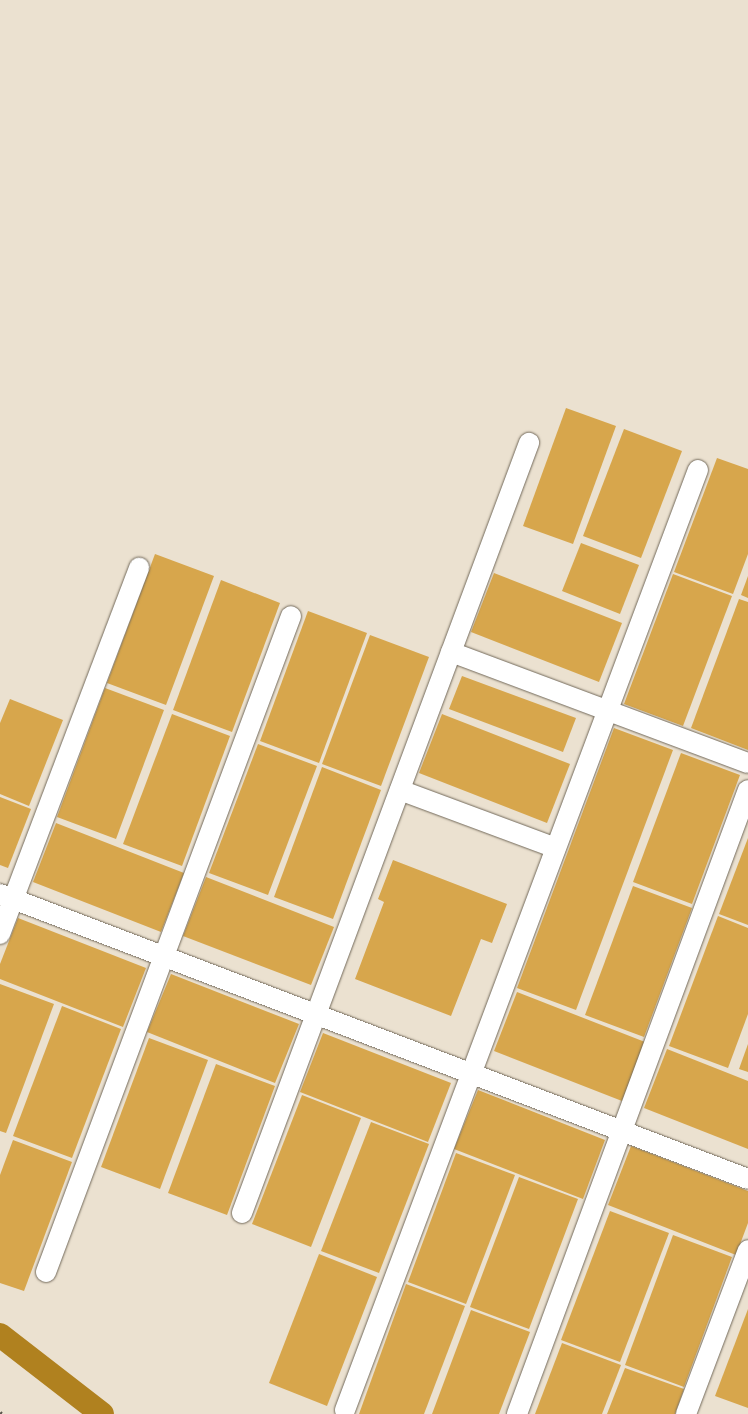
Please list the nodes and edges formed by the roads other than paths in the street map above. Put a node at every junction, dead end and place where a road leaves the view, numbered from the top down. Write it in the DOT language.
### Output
graph roads {
  1 [pos="529,443"];
  2 [pos="698,470"];
  3 [pos="139,568"];
  4 [pos="291,616"];
  5 [pos="451,652"];
  6 [pos="608,711"];
  7 [pos="748,763"];
  8 [pos="400,790"];
  9 [pos="748,790"];
  10 [pos="556,848"];
  11 [pos="7,896"];
  12 [pos="0,934"];
  13 [pos="164,956"];
  14 [pos="317,1011"];
  15 [pos="472,1072"];
  16 [pos="622,1130"];
  17 [pos="748,1179"];
  18 [pos="242,1213"];
  19 [pos="748,1250"];
  20 [pos="46,1272"];
  21 [pos="345,1410"];
  22 [pos="517,1414"];
  23 [pos="686,1414"];
  1 -- 5 [label="street"];
  2 -- 6 [label="street"];
  3 -- 11 [label="street"];
  4 -- 13 [label="street"];
  5 -- 6 [label="street"];
  5 -- 8 [label="street"];
  6 -- 7 [label="street"];
  6 -- 10 [label="street"];
  8 -- 10 [label="street"];
  8 -- 14 [label="street"];
  9 -- 16 [label="street"];
  10 -- 15 [label="street"];
  11 -- 12 [label="street"];
  11 -- 13 [label="street"];
  13 -- 14 [label="street"];
  13 -- 20 [label="street"];
  14 -- 15 [label="street"];
  14 -- 18 [label="street"];
  15 -- 16 [label="street"];
  15 -- 21 [label="street"];
  16 -- 17 [label="street"];
  16 -- 22 [label="street"];
  19 -- 23 [label="street"];
}
